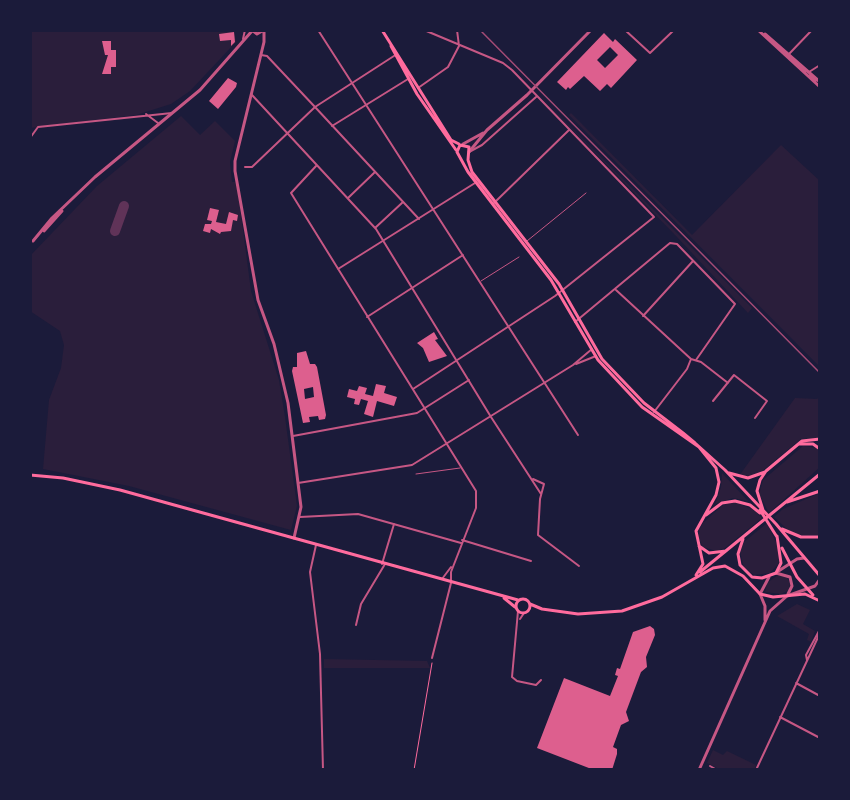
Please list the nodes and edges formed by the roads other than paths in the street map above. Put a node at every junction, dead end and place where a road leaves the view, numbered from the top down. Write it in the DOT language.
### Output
graph roads {
  1 [pos="245,30"];
  2 [pos="264,30"];
  3 [pos="318,30"];
  4 [pos="383,30"];
  5 [pos="424,30"];
  6 [pos="457,30"];
  7 [pos="674,30"];
  8 [pos="812,30"];
  9 [pos="252,31"];
  10 [pos="591,31"];
  11 [pos="624,31"];
  12 [pos="759,31"];
  13 [pos="259,34"];
  14 [pos="243,39"];
  15 [pos="264,42"];
  16 [pos="459,46"];
  17 [pos="778,50"];
  18 [pos="396,54"];
  19 [pos="789,54"];
  20 [pos="261,55"];
  21 [pos="792,63"];
  22 [pos="820,65"];
  23 [pos="809,72"];
  24 [pos="408,79"];
  25 [pos="820,82"];
  26 [pos="352,84"];
  27 [pos="820,87"];
  28 [pos="418,88"];
  29 [pos="252,95"];
  30 [pos="536,97"];
  31 [pos="366,106"];
  32 [pos="315,107"];
  33 [pos="175,112"];
  34 [pos="158,113"];
  35 [pos="143,114"];
  36 [pos="161,123"];
  37 [pos="332,126"];
  38 [pos="487,130"];
  39 [pos="569,130"];
  40 [pos="286,133"];
  41 [pos="30,138"];
  42 [pos="462,144"];
  43 [pos="469,153"];
  44 [pos="458,154"];
  45 [pos="317,165"];
  46 [pos="245,167"];
  47 [pos="375,172"];
  48 [pos="477,182"];
  49 [pos="586,193"];
  50 [pos="348,198"];
  51 [pos="403,202"];
  52 [pos="494,203"];
  53 [pos="433,210"];
  54 [pos="419,219"];
  55 [pos="375,228"];
  56 [pos="384,241"];
  57 [pos="32,243"];
  58 [pos="525,243"];
  59 [pos="463,255"];
  60 [pos="519,256"];
  61 [pos="693,261"];
  62 [pos="338,269"];
  63 [pos="479,282"];
  64 [pos="413,288"];
  65 [pos="616,290"];
  66 [pos="561,292"];
  67 [pos="643,316"];
  68 [pos="368,317"];
  69 [pos="577,321"];
  70 [pos="508,328"];
  71 [pos="593,348"];
  72 [pos="598,356"];
  73 [pos="690,359"];
  74 [pos="457,360"];
  75 [pos="696,360"];
  76 [pos="573,365"];
  77 [pos="469,380"];
  78 [pos="544,383"];
  79 [pos="728,383"];
  80 [pos="413,389"];
  81 [pos="714,401"];
  82 [pos="425,408"];
  83 [pos="653,413"];
  84 [pos="491,417"];
  85 [pos="755,418"];
  86 [pos="578,435"];
  87 [pos="293,436"];
  88 [pos="820,439"];
  89 [pos="448,444"];
  90 [pos="798,444"];
  91 [pos="699,447"];
  92 [pos="820,449"];
  93 [pos="462,468"];
  94 [pos="725,470"];
  95 [pos="766,471"];
  96 [pos="820,473"];
  97 [pos="416,474"];
  98 [pos="30,475"];
  99 [pos="298,483"];
  100 [pos="820,491"];
  101 [pos="785,502"];
  102 [pos="757,506"];
  103 [pos="766,514"];
  104 [pos="704,516"];
  105 [pos="300,517"];
  106 [pos="764,520"];
  107 [pos="394,524"];
  108 [pos="776,524"];
  109 [pos="748,532"];
  110 [pos="777,536"];
  111 [pos="820,537"];
  112 [pos="294,538"];
  113 [pos="696,541"];
  114 [pos="461,542"];
  115 [pos="316,545"];
  116 [pos="727,551"];
  117 [pos="804,558"];
  118 [pos="531,561"];
  119 [pos="454,562"];
  120 [pos="383,564"];
  121 [pos="790,564"];
  122 [pos="579,566"];
  123 [pos="776,573"];
  124 [pos="696,575"];
  125 [pos="769,577"];
  126 [pos="820,577"];
  127 [pos="441,580"];
  128 [pos="451,583"];
  129 [pos="806,589"];
  130 [pos="760,594"];
  131 [pos="787,596"];
  132 [pos="502,597"];
  133 [pos="518,600"];
  134 [pos="820,601"];
  135 [pos="530,604"];
  136 [pos="517,609"];
  137 [pos="542,609"];
  138 [pos="529,610"];
  139 [pos="524,613"];
  140 [pos="519,622"];
  141 [pos="356,626"];
  142 [pos="764,628"];
  143 [pos="432,658"];
  144 [pos="807,660"];
  145 [pos="541,680"];
  146 [pos="796,683"];
  147 [pos="820,696"];
  148 [pos="780,717"];
  149 [pos="820,738"];
  150 [pos="710,766"];
  151 [pos="322,770"];
  152 [pos="699,770"];
  153 [pos="717,770"];
  154 [pos="756,770"];
  1 -- 14 [label="street"];
  2 -- 13 [label="street"];
  2 -- 15 [label="street"];
  3 -- 26 [label="street"];
  4 -- 18 [label="main road"];
  5 -- 16 [label="street"];
  6 -- 16 [label="street"];
  7 -- 11 [label="street"];
  8 -- 19 [label="street"];
  9 -- 13 [label="street"];
  9 -- 14 [label="street"];
  10 -- 38 [label="street"];
  12 -- 17 [label="street"];
  12 -- 19 [label="street"];
  13 -- 15 [label="street"];
  14 -- 33 [label="street"];
  15 -- 20 [label="street"];
  16 -- 28 [label="street"];
  16 -- 30 [label="street"];
  17 -- 19 [label="street"];
  17 -- 21 [label="street"];
  18 -- 24 [label="main road"];
  18 -- 26 [label="street"];
  18 -- 28 [label="main road"];
  19 -- 23 [label="street"];
  20 -- 29 [label="street"];
  20 -- 32 [label="street"];
  21 -- 23 [label="street"];
  21 -- 27 [label="street"];
  22 -- 23 [label="street"];
  23 -- 25 [label="street"];
  23 -- 27 [label="street"];
  24 -- 31 [label="street"];
  24 -- 44 [label="main road"];
  26 -- 31 [label="street"];
  26 -- 32 [label="street"];
  28 -- 42 [label="main road"];
  29 -- 40 [label="street"];
  29 -- 87 [label="street"];
  30 -- 39 [label="street"];
  30 -- 43 [label="street"];
  31 -- 37 [label="street"];
  31 -- 53 [label="street"];
  32 -- 37 [label="street"];
  32 -- 40 [label="street"];
  33 -- 34 [label="street"];
  33 -- 36 [label="street"];
  34 -- 35 [label="street"];
  34 -- 36 [label="street"];
  35 -- 36 [label="street"];
  35 -- 41 [label="street"];
  36 -- 57 [label="street"];
  37 -- 47 [label="street"];
  38 -- 42 [label="street"];
  38 -- 43 [label="street"];
  39 -- 52 [label="street"];
  39 -- 66 [label="street"];
  40 -- 45 [label="street"];
  40 -- 46 [label="street"];
  42 -- 43 [label="main road"];
  42 -- 44 [label="main road"];
  43 -- 44 [label="main road"];
  43 -- 48 [label="main road"];
  44 -- 48 [label="main road"];
  45 -- 50 [label="street"];
  45 -- 62 [label="street"];
  47 -- 50 [label="street"];
  47 -- 51 [label="street"];
  48 -- 52 [label="main road"];
  48 -- 53 [label="street"];
  48 -- 58 [label="main road"];
  49 -- 58 [label="lane"];
  50 -- 55 [label="street"];
  51 -- 54 [label="street"];
  51 -- 55 [label="street"];
  52 -- 58 [label="main road"];
  53 -- 54 [label="street"];
  53 -- 59 [label="street"];
  54 -- 56 [label="street"];
  55 -- 56 [label="street"];
  56 -- 62 [label="street"];
  56 -- 64 [label="street"];
  58 -- 66 [label="main road"];
  59 -- 63 [label="street"];
  59 -- 64 [label="street"];
  60 -- 63 [label="lane"];
  61 -- 65 [label="street"];
  61 -- 67 [label="street"];
  61 -- 75 [label="street"];
  62 -- 68 [label="street"];
  63 -- 70 [label="street"];
  64 -- 68 [label="street"];
  64 -- 74 [label="street"];
  65 -- 67 [label="street"];
  65 -- 69 [label="street"];
  66 -- 69 [label="main road"];
  66 -- 70 [label="street"];
  67 -- 73 [label="street"];
  68 -- 80 [label="street"];
  69 -- 71 [label="main road"];
  70 -- 74 [label="street"];
  70 -- 78 [label="street"];
  71 -- 72 [label="main road"];
  71 -- 76 [label="street"];
  72 -- 76 [label="street"];
  72 -- 83 [label="main road"];
  73 -- 75 [label="street"];
  73 -- 83 [label="street"];
  74 -- 77 [label="street"];
  74 -- 80 [label="street"];
  75 -- 79 [label="street"];
  76 -- 78 [label="street"];
  77 -- 82 [label="street"];
  77 -- 84 [label="street"];
  78 -- 84 [label="street"];
  78 -- 86 [label="street"];
  79 -- 81 [label="street"];
  79 -- 85 [label="street"];
  80 -- 82 [label="street"];
  82 -- 87 [label="street"];
  82 -- 89 [label="street"];
  83 -- 91 [label="main road"];
  84 -- 89 [label="street"];
  84 -- 122 [label="street"];
  87 -- 99 [label="street"];
  88 -- 90 [label="main road"];
  89 -- 93 [label="street"];
  89 -- 99 [label="street"];
  90 -- 92 [label="main road"];
  90 -- 95 [label="main road"];
  91 -- 94 [label="main road"];
  91 -- 104 [label="main road"];
  93 -- 97 [label="lane"];
  93 -- 114 [label="street"];
  94 -- 95 [label="main road"];
  94 -- 102 [label="main road"];
  95 -- 103 [label="main road"];
  96 -- 101 [label="main road"];
  98 -- 112 [label="main road"];
  99 -- 105 [label="street"];
  100 -- 101 [label="main road"];
  101 -- 106 [label="main road"];
  102 -- 103 [label="main road"];
  102 -- 106 [label="main road"];
  103 -- 108 [label="main road"];
  104 -- 106 [label="main road"];
  104 -- 113 [label="main road"];
  105 -- 107 [label="street"];
  105 -- 112 [label="street"];
  106 -- 109 [label="main road"];
  106 -- 110 [label="main road"];
  107 -- 114 [label="street"];
  107 -- 120 [label="street"];
  108 -- 111 [label="main road"];
  108 -- 117 [label="main road"];
  109 -- 116 [label="main road"];
  109 -- 125 [label="main road"];
  110 -- 121 [label="main road"];
  110 -- 123 [label="main road"];
  112 -- 115 [label="main road"];
  113 -- 116 [label="main road"];
  113 -- 124 [label="main road"];
  114 -- 118 [label="street"];
  114 -- 119 [label="street"];
  115 -- 120 [label="main road"];
  115 -- 151 [label="street"];
  116 -- 124 [label="main road"];
  117 -- 121 [label="street"];
  117 -- 126 [label="main road"];
  119 -- 127 [label="street"];
  119 -- 128 [label="street"];
  120 -- 127 [label="main road"];
  120 -- 141 [label="street"];
  121 -- 123 [label="street"];
  121 -- 129 [label="main road"];
  123 -- 125 [label="main road"];
  123 -- 131 [label="street"];
  124 -- 130 [label="main road"];
  124 -- 137 [label="main road"];
  125 -- 130 [label="street"];
  126 -- 129 [label="street"];
  127 -- 128 [label="main road"];
  128 -- 132 [label="main road"];
  128 -- 143 [label="street"];
  129 -- 131 [label="street"];
  129 -- 134 [label="main road"];
  130 -- 131 [label="main road"];
  130 -- 142 [label="street"];
  131 -- 134 [label="main road"];
  131 -- 142 [label="street"];
  132 -- 133 [label="main road"];
  132 -- 136 [label="main road"];
  133 -- 135 [label="main road"];
  133 -- 136 [label="main road"];
  135 -- 137 [label="main road"];
  135 -- 138 [label="main road"];
  136 -- 139 [label="main road"];
  136 -- 140 [label="street"];
  137 -- 138 [label="main road"];
  138 -- 139 [label="main road"];
  139 -- 140 [label="street"];
  140 -- 145 [label="street"];
  142 -- 152 [label="street"];
  144 -- 144 [label="street"];
  144 -- 146 [label="street"];
  146 -- 147 [label="street"];
  146 -- 148 [label="street"];
  148 -- 149 [label="street"];
  148 -- 154 [label="street"];
  150 -- 153 [label="street"];
}
